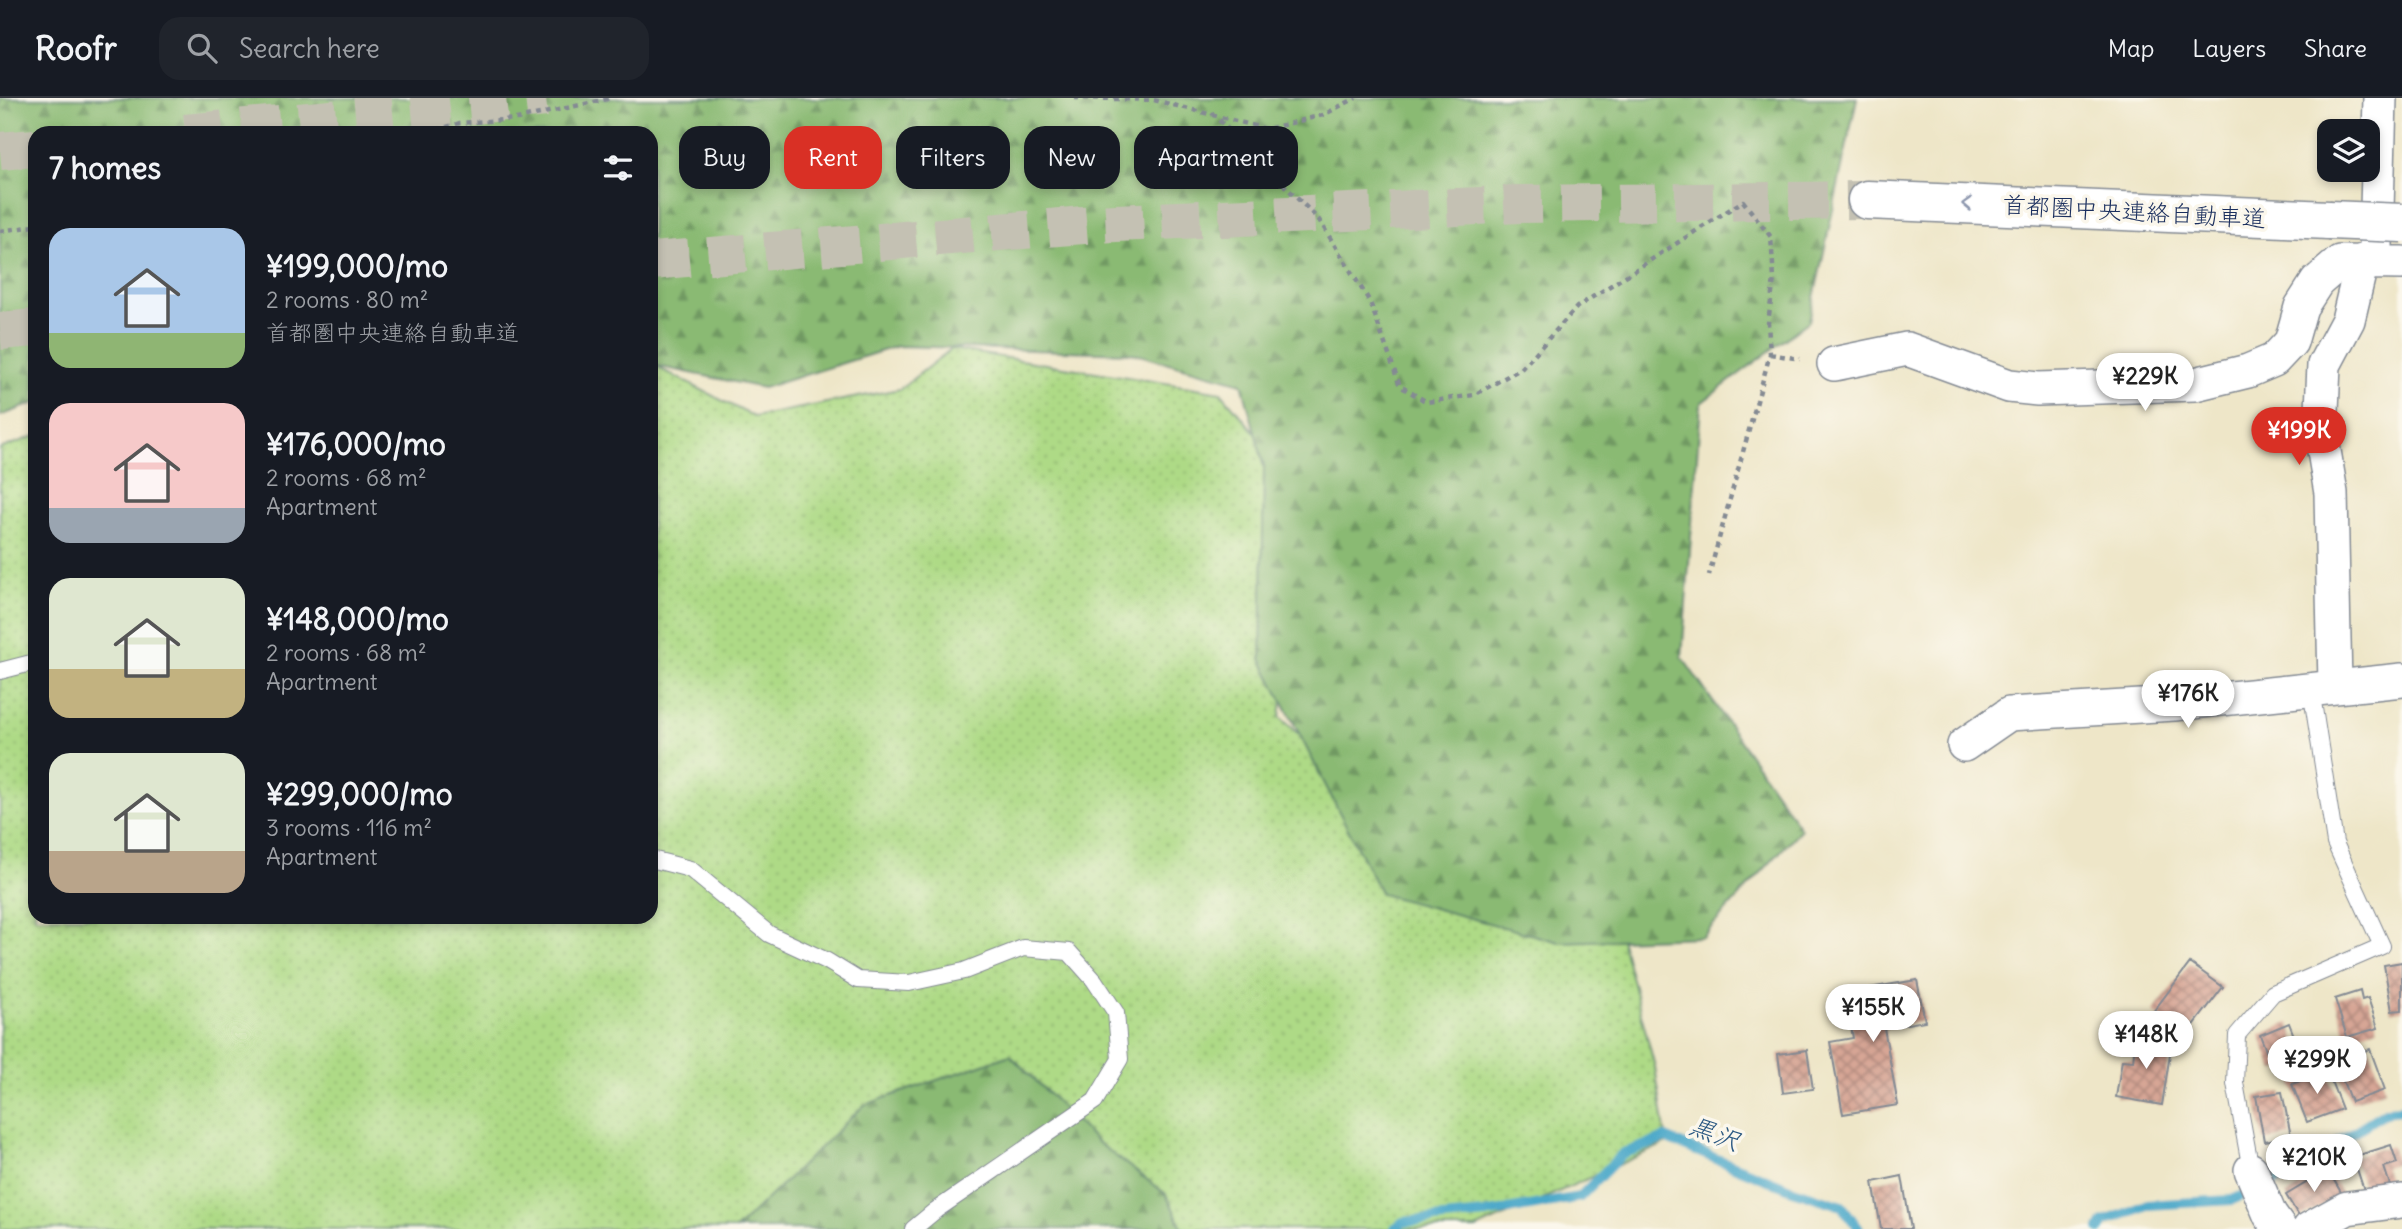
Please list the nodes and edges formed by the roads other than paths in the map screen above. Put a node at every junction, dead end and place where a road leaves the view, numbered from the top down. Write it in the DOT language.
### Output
graph roads {
  1 [pos="2380,98"];
  2 [pos="1867,200"];
  3 [pos="2402,223"];
  4 [pos="2380,262"];
  5 [pos="1834,364"];
  6 [pos="28,664"];
  7 [pos="0,671"];
  8 [pos="2402,680"];
  9 [pos="2323,687"];
  10 [pos="1964,745"];
  11 [pos="658,861"];
  12 [pos="2250,1170"];
  13 [pos="2402,1201"];
  14 [pos="2275,1222"];
  15 [pos="913,1229"];
  16 [pos="2309,1229"];
  1 -- 4 [label="street"];
  3 -- 2 [label="highway, 首都圏中央連絡自動車道, one-way, bridge"];
  4 -- 5 [label="street"];
  4 -- 9 [label="street"];
  6 -- 7 [label="lane"];
  8 -- 9 [label="street"];
  9 -- 10 [label="street"];
  9 -- 12 [label="lane"];
  11 -- 15 [label="lane"];
  12 -- 14 [label="street"];
  13 -- 16 [label="street"];
}
